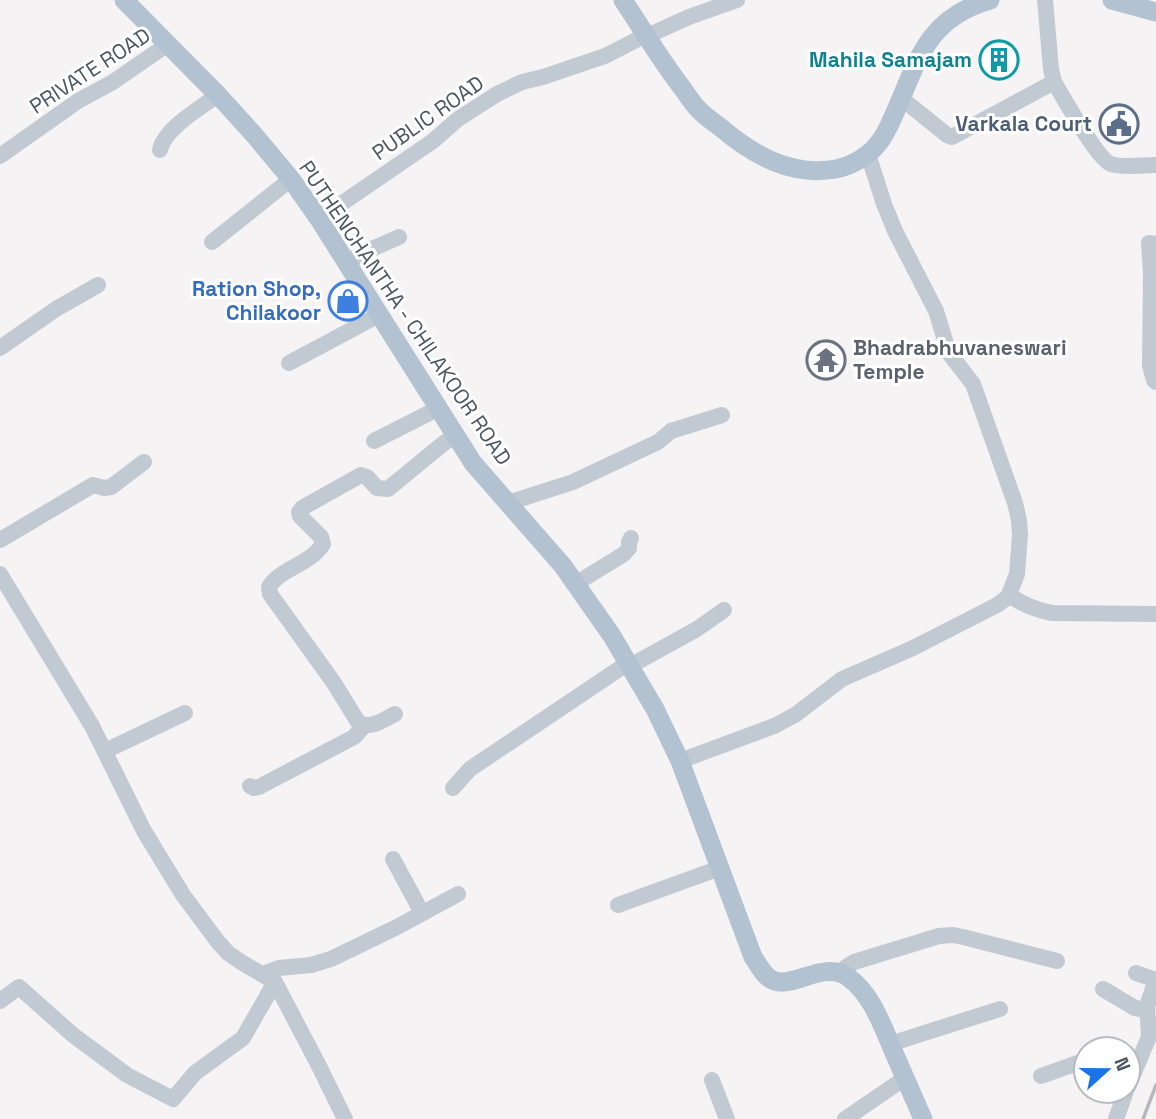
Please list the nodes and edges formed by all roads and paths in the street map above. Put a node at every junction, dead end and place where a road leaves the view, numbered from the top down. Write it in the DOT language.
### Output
graph roads {
  1 [pos="124,0"];
  2 [pos="623,0"];
  3 [pos="737,0"];
  4 [pos="988,0"];
  5 [pos="1045,0"];
  6 [pos="1112,0"];
  7 [pos="1156,12"];
  8 [pos="647,36"];
  9 [pos="168,44"];
  10 [pos="1054,82"];
  11 [pos="218,95"];
  12 [pos="901,98"];
  13 [pos="160,150"];
  14 [pos="869,154"];
  15 [pos="0,156"];
  16 [pos="1156,165"];
  17 [pos="291,179"];
  18 [pos="319,219"];
  19 [pos="399,237"];
  20 [pos="212,242"];
  21 [pos="1156,244"];
  22 [pos="346,263"];
  23 [pos="98,285"];
  24 [pos="379,315"];
  25 [pos="0,348"];
  26 [pos="289,363"];
  27 [pos="1156,382"];
  28 [pos="439,408"];
  29 [pos="722,415"];
  30 [pos="456,435"];
  31 [pos="374,441"];
  32 [pos="144,462"];
  33 [pos="508,503"];
  34 [pos="631,538"];
  35 [pos="0,540"];
  36 [pos="0,574"];
  37 [pos="575,583"];
  38 [pos="1009,595"];
  39 [pos="724,610"];
  40 [pos="1156,614"];
  41 [pos="629,664"];
  42 [pos="185,713"];
  43 [pos="395,714"];
  44 [pos="364,726"];
  45 [pos="105,751"];
  46 [pos="680,761"];
  47 [pos="250,786"];
  48 [pos="453,788"];
  49 [pos="393,859"];
  50 [pos="720,868"];
  51 [pos="458,894"];
  52 [pos="618,905"];
  53 [pos="422,913"];
  54 [pos="1057,961"];
  55 [pos="1136,972"];
  56 [pos="841,973"];
  57 [pos="269,978"];
  58 [pos="1102,989"];
  59 [pos="0,1002"];
  60 [pos="1000,1009"];
  61 [pos="1151,1022"];
  62 [pos="1142,1043"];
  63 [pos="890,1044"];
  64 [pos="1072,1065"];
  65 [pos="1041,1076"];
  66 [pos="905,1078"];
  67 [pos="712,1080"];
  68 [pos="345,1119"];
  69 [pos="727,1119"];
  70 [pos="845,1119"];
  71 [pos="923,1119"];
  1 -- 9 [label="main road, PUTHENCHANTHA - CHILAKOOR ROAD"];
  2 -- 8 [label="main road"];
  3 -- 8 [label="street, PUBLIC ROAD"];
  4 -- 12 [label="main road"];
  5 -- 10 [label="street"];
  6 -- 7 [label="main road"];
  8 -- 14 [label="main road"];
  8 -- 18 [label="street, PUBLIC ROAD"];
  9 -- 11 [label="main road, PUTHENCHANTHA - CHILAKOOR ROAD"];
  9 -- 15 [label="street, PRIVATE ROAD"];
  10 -- 12 [label="street"];
  10 -- 16 [label="street"];
  11 -- 13 [label="street"];
  11 -- 17 [label="main road, PUTHENCHANTHA - CHILAKOOR ROAD"];
  12 -- 14 [label="main road"];
  14 -- 38 [label="street"];
  17 -- 18 [label="main road, PUTHENCHANTHA - CHILAKOOR ROAD"];
  17 -- 20 [label="street"];
  18 -- 22 [label="main road, PUTHENCHANTHA - CHILAKOOR ROAD"];
  19 -- 22 [label="street"];
  21 -- 27 [label="street"];
  22 -- 24 [label="main road, PUTHENCHANTHA - CHILAKOOR ROAD"];
  23 -- 25 [label="street"];
  24 -- 26 [label="street"];
  24 -- 28 [label="main road, PUTHENCHANTHA - CHILAKOOR ROAD"];
  28 -- 30 [label="main road, PUTHENCHANTHA - CHILAKOOR ROAD"];
  28 -- 31 [label="street"];
  29 -- 33 [label="street"];
  30 -- 33 [label="main road, PUTHENCHANTHA - CHILAKOOR ROAD"];
  30 -- 44 [label="street"];
  32 -- 35 [label="street"];
  33 -- 37 [label="main road, PUTHENCHANTHA - CHILAKOOR ROAD"];
  34 -- 37 [label="street"];
  36 -- 45 [label="street"];
  37 -- 41 [label="main road, PUTHENCHANTHA - CHILAKOOR ROAD"];
  38 -- 40 [label="street"];
  38 -- 46 [label="street"];
  39 -- 41 [label="street"];
  41 -- 46 [label="main road, PUTHENCHANTHA - CHILAKOOR ROAD"];
  41 -- 48 [label="street"];
  42 -- 45 [label="street"];
  43 -- 44 [label="street"];
  44 -- 47 [label="street"];
  45 -- 57 [label="street"];
  46 -- 50 [label="main road, PUTHENCHANTHA - CHILAKOOR ROAD"];
  49 -- 53 [label="street"];
  50 -- 52 [label="street"];
  50 -- 56 [label="main road, PUTHENCHANTHA - CHILAKOOR ROAD"];
  51 -- 53 [label="street"];
  53 -- 57 [label="street"];
  54 -- 56 [label="street"];
  55 -- 61 [label="street"];
  56 -- 63 [label="main road"];
  57 -- 59 [label="street"];
  57 -- 68 [label="street"];
  58 -- 61 [label="street"];
  60 -- 63 [label="street"];
  61 -- 62 [label="street"];
  63 -- 66 [label="main road"];
  64 -- 65 [label="street"];
  66 -- 70 [label="street"];
  66 -- 71 [label="main road"];
  67 -- 69 [label="street"];
}
